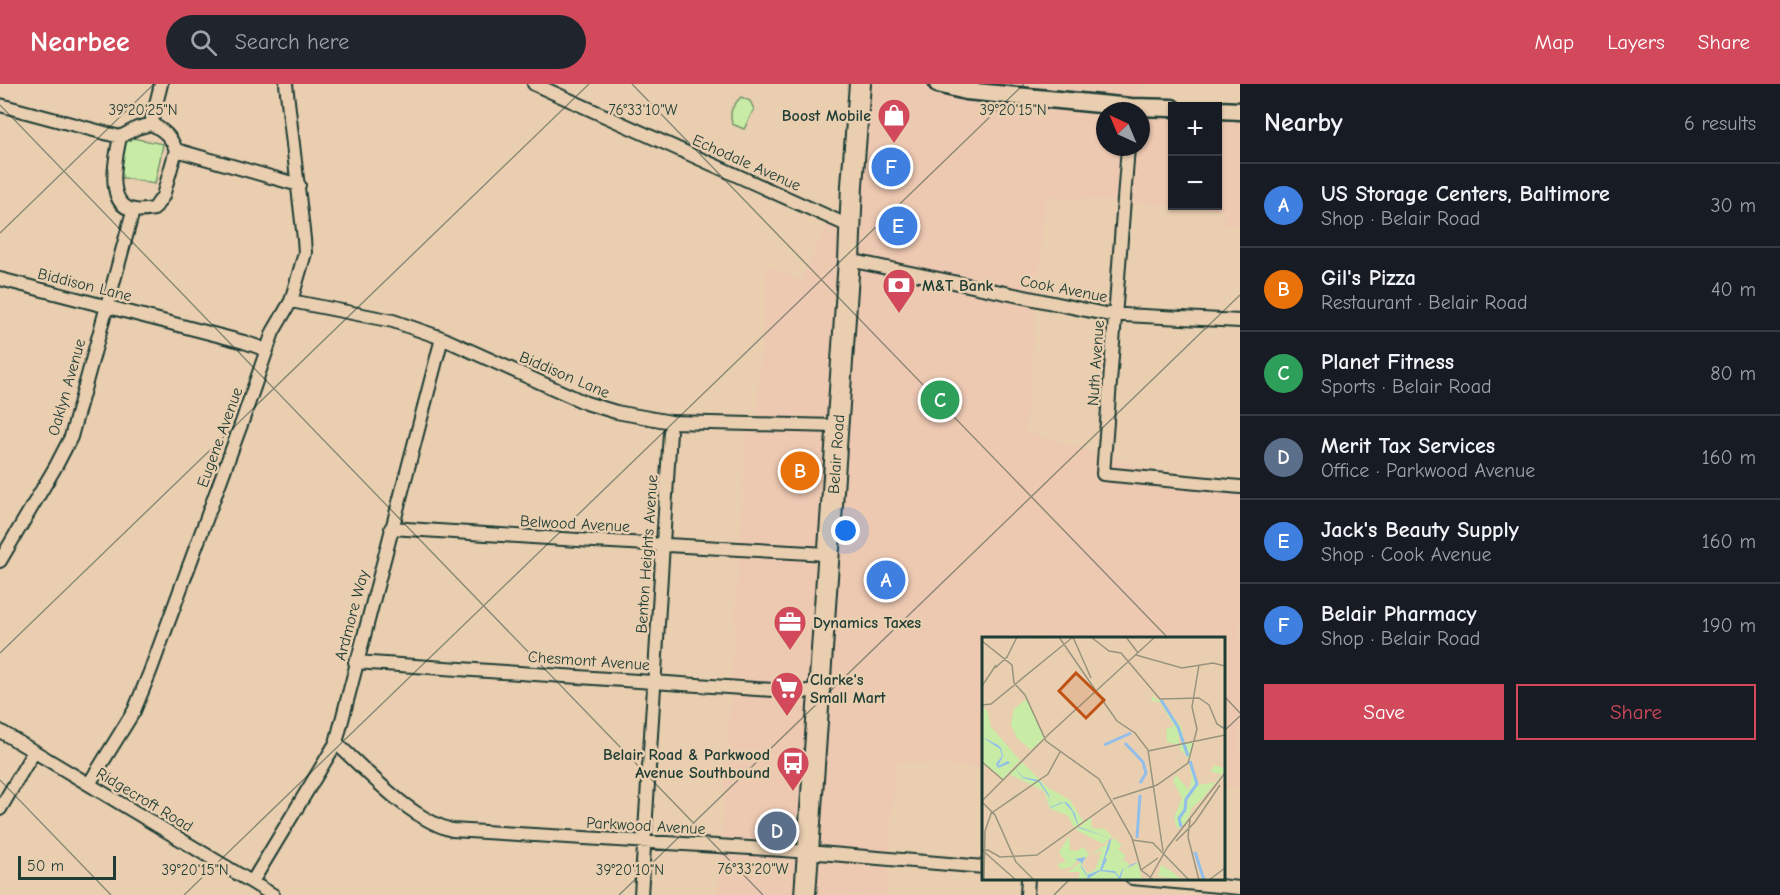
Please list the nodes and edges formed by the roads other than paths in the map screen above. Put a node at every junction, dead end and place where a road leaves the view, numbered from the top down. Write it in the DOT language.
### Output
graph roads {
  1 [pos="161,84"];
  2 [pos="286,84"];
  3 [pos="534,84"];
  4 [pos="860,84"];
  5 [pos="938,84"];
  6 [pos="0,105"];
  7 [pos="1096,105"];
  8 [pos="1168,108"];
  9 [pos="1150,109"];
  10 [pos="1222,110"];
  11 [pos="1240,111"];
  12 [pos="151,124"];
  13 [pos="120,137"];
  14 [pos="176,150"];
  15 [pos="1127,156"];
  16 [pos="299,185"];
  17 [pos="133,211"];
  18 [pos="849,226"];
  19 [pos="849,260"];
  20 [pos="0,279"];
  21 [pos="291,301"];
  22 [pos="105,306"];
  23 [pos="1115,314"];
  24 [pos="1240,321"];
  25 [pos="442,338"];
  26 [pos="267,350"];
  27 [pos="837,426"];
  28 [pos="670,432"];
  29 [pos="1240,487"];
  30 [pos="391,528"];
  31 [pos="663,545"];
  32 [pos="828,554"];
  33 [pos="0,561"];
  34 [pos="356,662"];
  35 [pos="654,681"];
  36 [pos="820,689"];
  37 [pos="0,731"];
  38 [pos="336,743"];
  39 [pos="34,751"];
  40 [pos="89,784"];
  41 [pos="0,809"];
  42 [pos="645,842"];
  43 [pos="808,852"];
  44 [pos="982,867"];
  45 [pos="1028,880"];
  46 [pos="1144,880"];
  47 [pos="252,882"];
  48 [pos="1240,888"];
  49 [pos="273,895"];
  50 [pos="641,895"];
  51 [pos="805,895"];
  52 [pos="1027,895"];
  1 -- 12 [label="street"];
  2 -- 16 [label="street, Eugene Avenue"];
  3 -- 18 [label="street, Echodale Avenue"];
  4 -- 18 [label="main road, Belair Road"];
  5 -- 7 [label="street"];
  6 -- 13 [label="street"];
  8 -- 9 [label="street"];
  10 -- 11 [label="street"];
  12 -- 13 [label="street"];
  12 -- 14 [label="street"];
  13 -- 17 [label="street"];
  14 -- 16 [label="street"];
  14 -- 17 [label="street"];
  15 -- 23 [label="street, Nuth Avenue"];
  16 -- 21 [label="street, Eugene Avenue"];
  17 -- 22 [label="street, Oaklyn Avenue"];
  18 -- 19 [label="main road, Belair Road"];
  19 -- 23 [label="street, Cook Avenue"];
  19 -- 27 [label="main road, Belair Road"];
  20 -- 22 [label="street, Biddison Lane"];
  21 -- 25 [label="street, Biddison Lane"];
  21 -- 26 [label="street, Eugene Avenue"];
  22 -- 26 [label="street, Biddison Lane"];
  22 -- 33 [label="street, Oaklyn Avenue"];
  23 -- 24 [label="street, Cook Avenue"];
  23 -- 29 [label="street, Nuth Avenue"];
  25 -- 27 [label="street, Biddison Lane"];
  25 -- 30 [label="street, Ardmore Way"];
  26 -- 40 [label="street, Eugene Avenue"];
  27 -- 32 [label="main road, Belair Road"];
  28 -- 31 [label="street, Benton Heights Avenue"];
  30 -- 31 [label="street, Belwood Avenue"];
  30 -- 34 [label="street, Ardmore Way"];
  31 -- 32 [label="street, Belwood Avenue"];
  31 -- 35 [label="street, Benton Heights Avenue"];
  32 -- 36 [label="main road, Belair Road"];
  34 -- 35 [label="street, Chesmont Avenue"];
  34 -- 38 [label="street, Ardmore Way"];
  35 -- 36 [label="street, Chesmont Avenue"];
  35 -- 42 [label="street, Benton Heights Avenue"];
  36 -- 43 [label="main road, Belair Road"];
  37 -- 39 [label="street, Ridgecroft Road"];
  38 -- 42 [label="street, Parkwood Avenue"];
  38 -- 47 [label="street, Ardmore Way"];
  39 -- 40 [label="street, Ridgecroft Road"];
  39 -- 41 [label="street"];
  40 -- 47 [label="street, Ridgecroft Road"];
  42 -- 43 [label="street, Parkwood Avenue"];
  42 -- 50 [label="street, Benton Heights Avenue"];
  43 -- 44 [label="street, Parkwood Avenue"];
  43 -- 51 [label="main road, Belair Road"];
  45 -- 52 [label="street"];
  46 -- 48 [label="street"];
  47 -- 49 [label="street, Ridgecroft Road"];
}
